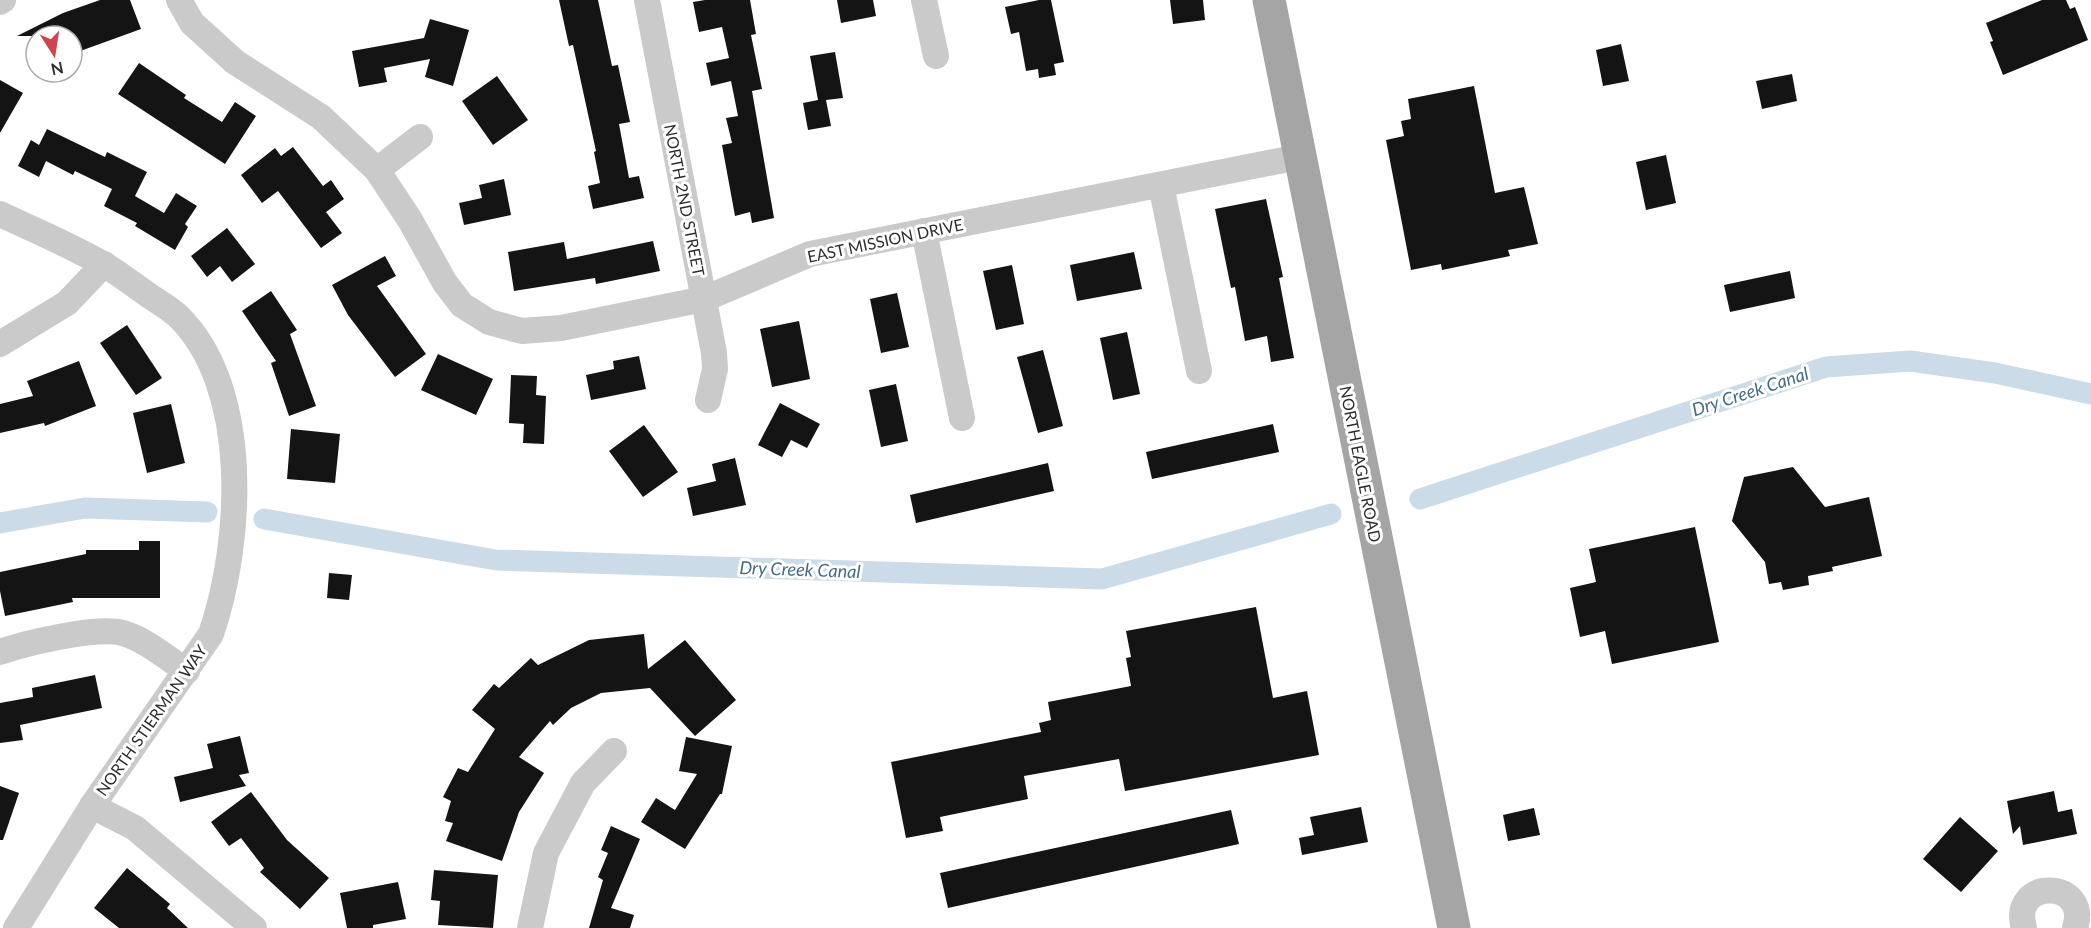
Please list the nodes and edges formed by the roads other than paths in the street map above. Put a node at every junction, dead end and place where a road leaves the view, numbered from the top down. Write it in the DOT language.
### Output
graph roads {
  1 [pos="179,0"];
  2 [pos="647,0"];
  3 [pos="924,0"];
  4 [pos="1269,0"];
  5 [pos="936,56"];
  6 [pos="420,137"];
  7 [pos="1299,157"];
  8 [pos="376,170"];
  9 [pos="1161,185"];
  10 [pos="0,214"];
  11 [pos="924,231"];
  12 [pos="104,264"];
  13 [pos="704,299"];
  14 [pos="0,344"];
  15 [pos="1198,371"];
  16 [pos="708,400"];
  17 [pos="962,418"];
  18 [pos="0,652"];
  19 [pos="187,672"];
  20 [pos="614,751"];
  21 [pos="92,806"];
  22 [pos="16,928"];
  23 [pos="254,928"];
  24 [pos="530,928"];
  25 [pos="1454,928"];
  26 [pos="2024,928"];
  27 [pos="2075,928"];
  1 -- 8 [label="street, EAST MISSION DRIVE"];
  2 -- 13 [label="street, NORTH 2ND STREET"];
  3 -- 5 [label="street"];
  4 -- 7 [label="main road, NORTH EAGLE ROAD"];
  6 -- 8 [label="street"];
  7 -- 9 [label="street, EAST MISSION DRIVE"];
  7 -- 25 [label="main road, NORTH EAGLE ROAD"];
  8 -- 13 [label="street, EAST MISSION DRIVE"];
  9 -- 11 [label="street, EAST MISSION DRIVE"];
  9 -- 15 [label="street"];
  10 -- 12 [label="street, NORTH STIERMAN WAY"];
  11 -- 13 [label="street, EAST MISSION DRIVE"];
  11 -- 17 [label="street"];
  12 -- 14 [label="street"];
  12 -- 19 [label="street, NORTH STIERMAN WAY"];
  13 -- 16 [label="street, NORTH 2ND STREET"];
  18 -- 19 [label="street"];
  19 -- 21 [label="street, NORTH STIERMAN WAY"];
  20 -- 24 [label="street"];
  21 -- 22 [label="street, NORTH STIERMAN WAY"];
  21 -- 23 [label="street"];
  26 -- 27 [label="street"];
}
